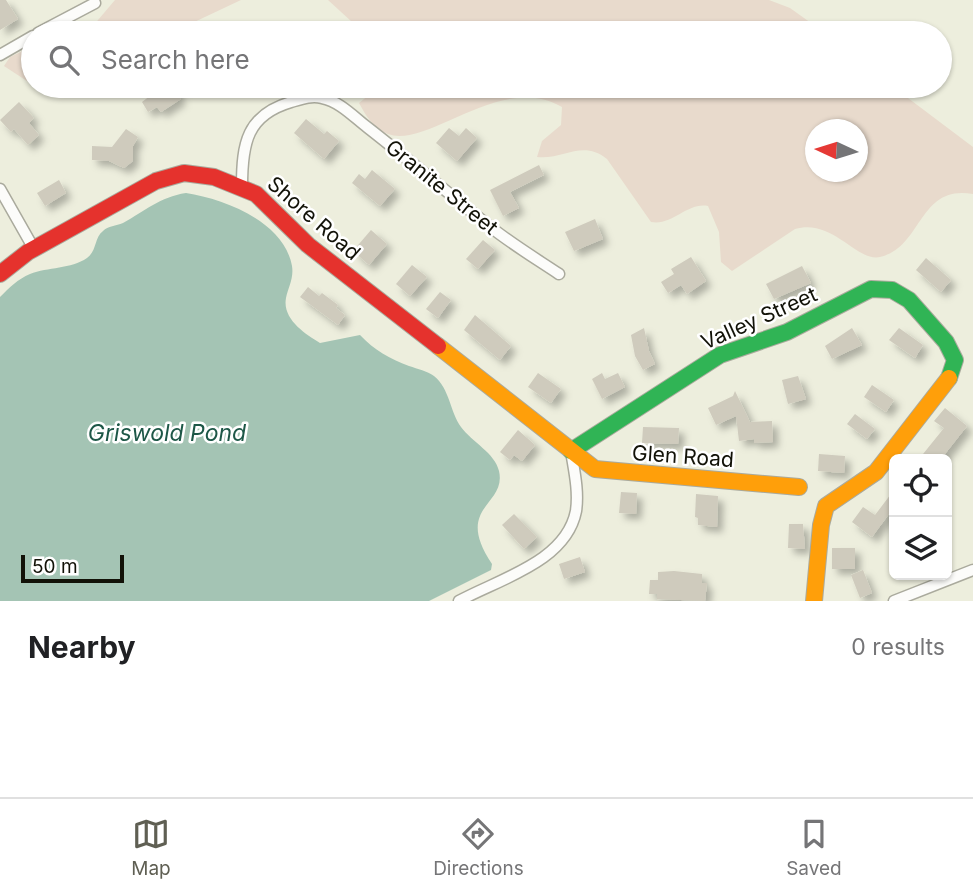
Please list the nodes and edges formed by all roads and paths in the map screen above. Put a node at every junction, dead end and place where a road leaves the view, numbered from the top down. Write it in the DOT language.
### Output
graph roads {
  1 [pos="95,3"];
  2 [pos="60,21"];
  3 [pos="21,42"];
  4 [pos="0,55"];
  5 [pos="307,98"];
  6 [pos="318,98"];
  7 [pos="243,186"];
  8 [pos="0,189"];
  9 [pos="34,248"];
  10 [pos="0,274"];
  11 [pos="559,274"];
  12 [pos="571,451"];
  13 [pos="799,487"];
  14 [pos="973,570"];
  15 [pos="459,601"];
  16 [pos="814,601"];
  17 [pos="894,601"];
  1 -- 2 [label="street"];
  3 -- 4 [label="street"];
  5 -- 7 [label="street, Granite Street"];
  6 -- 11 [label="street, Granite Street"];
  7 -- 9 [label="street, Shore Road"];
  7 -- 12 [label="street, Shore Road"];
  8 -- 9 [label="street"];
  9 -- 10 [label="street, Shore Road"];
  12 -- 13 [label="street, Glen Road"];
  12 -- 15 [label="street"];
  12 -- 16 [label="street, Valley Street"];
  14 -- 17 [label="street"];
}
